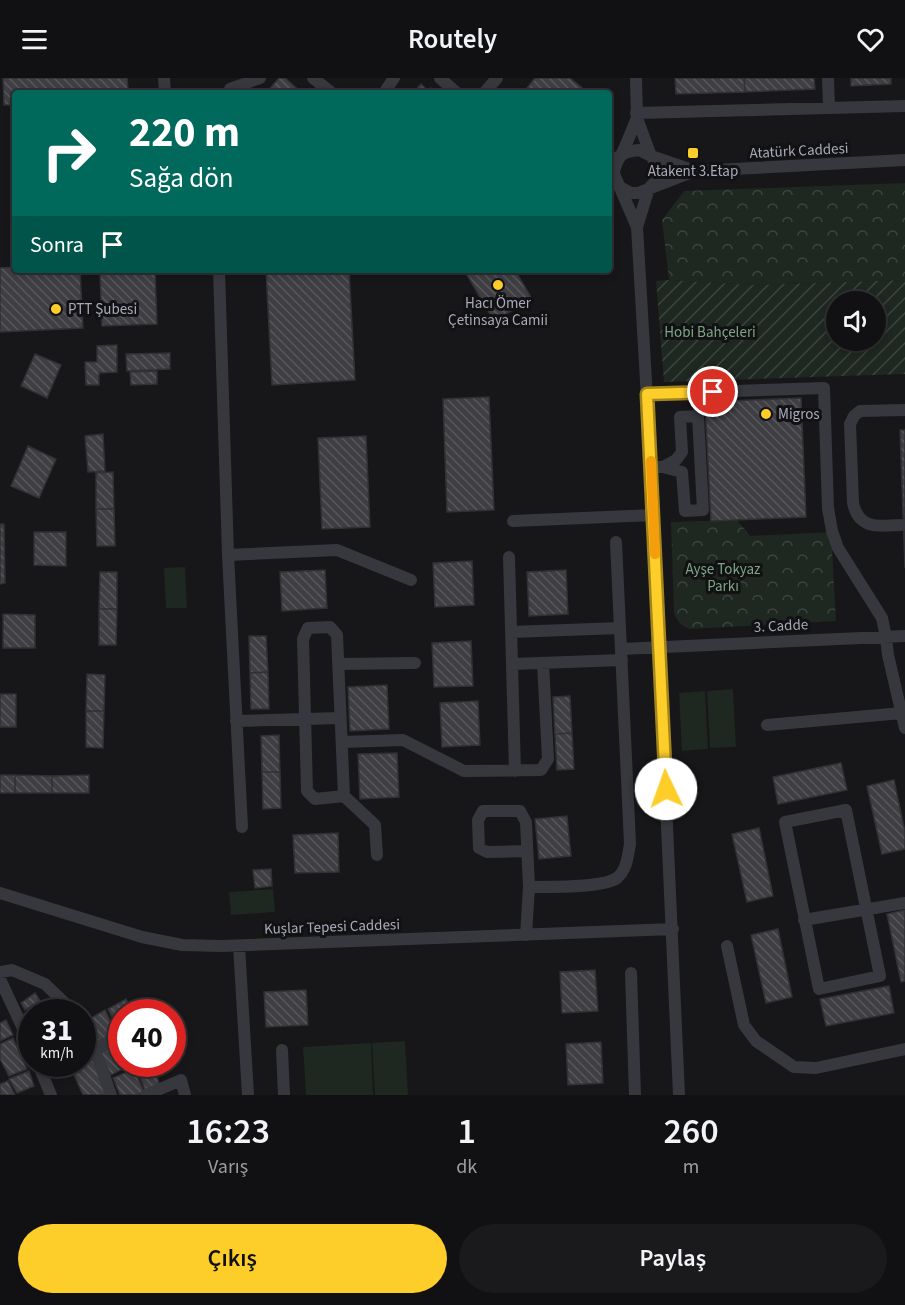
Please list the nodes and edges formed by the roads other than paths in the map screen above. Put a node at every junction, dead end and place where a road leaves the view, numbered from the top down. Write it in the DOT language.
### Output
graph roads {
  1 [pos="260,78"];
  2 [pos="313,78"];
  3 [pos="440,78"];
  4 [pos="497,78"];
  5 [pos="636,78"];
  6 [pos="828,78"];
  7 [pos="230,89"];
  8 [pos="328,90"];
  9 [pos="454,90"];
  10 [pos="487,90"];
  11 [pos="905,106"];
  12 [pos="829,107"];
  13 [pos="637,116"];
  14 [pos="621,155"];
  15 [pos="651,156"];
  16 [pos="612,159"];
  17 [pos="905,160"];
  18 [pos="695,171"];
  19 [pos="614,185"];
  20 [pos="649,188"];
  21 [pos="637,227"];
  22 [pos="219,273"];
  23 [pos="647,394"];
  24 [pos="905,410"];
  25 [pos="657,467"];
  26 [pos="653,515"];
  27 [pos="513,521"];
  28 [pos="901,525"];
  29 [pos="616,542"];
  30 [pos="228,555"];
  31 [pos="509,557"];
  32 [pos="411,580"];
  33 [pos="620,628"];
  34 [pos="511,632"];
  35 [pos="905,636"];
  36 [pos="886,637"];
  37 [pos="658,647"];
  38 [pos="622,654"];
  39 [pos="416,663"];
  40 [pos="543,663"];
  41 [pos="338,664"];
  42 [pos="512,664"];
  43 [pos="902,713"];
  44 [pos="340,718"];
  45 [pos="305,719"];
  46 [pos="236,722"];
  47 [pos="767,725"];
  48 [pos="905,728"];
  49 [pos="342,742"];
  50 [pos="515,771"];
  51 [pos="344,796"];
  52 [pos="242,827"];
  53 [pos="528,851"];
  54 [pos="377,855"];
  55 [pos="529,887"];
  56 [pos="0,893"];
  57 [pos="905,903"];
  58 [pos="866,909"];
  59 [pos="804,920"];
  60 [pos="673,929"];
  61 [pos="526,935"];
  62 [pos="239,946"];
  63 [pos="727,946"];
  64 [pos="0,972"];
  65 [pos="631,973"];
  66 [pos="0,979"];
  67 [pos="61,999"];
  68 [pos="18,1018"];
  69 [pos="905,1049"];
  70 [pos="282,1050"];
  71 [pos="96,1053"];
  72 [pos="44,1077"];
  73 [pos="51,1095"];
  74 [pos="111,1095"];
  75 [pos="146,1095"];
  76 [pos="185,1095"];
  77 [pos="248,1095"];
  78 [pos="284,1095"];
  79 [pos="635,1095"];
  80 [pos="680,1095"];
  1 -- 7 [label="street"];
  2 -- 8 [label="street"];
  3 -- 9 [label="street"];
  4 -- 10 [label="street"];
  5 -- 13 [label="street"];
  6 -- 12 [label="street"];
  11 -- 12 [label="street"];
  12 -- 13 [label="street"];
  13 -- 14 [label="street"];
  13 -- 15 [label="street"];
  14 -- 15 [label="street"];
  14 -- 16 [label="street"];
  14 -- 19 [label="street"];
  15 -- 18 [label="street"];
  15 -- 20 [label="street"];
  17 -- 18 [label="street, Atatürk Caddesi"];
  18 -- 20 [label="street"];
  19 -- 20 [label="street"];
  19 -- 21 [label="street"];
  20 -- 21 [label="street"];
  21 -- 23 [label="street"];
  22 -- 30 [label="street"];
  23 -- 25 [label="street"];
  23 -- 36 [label="street"];
  24 -- 28 [label="street"];
  25 -- 25 [label="street"];
  25 -- 26 [label="street"];
  26 -- 27 [label="street"];
  26 -- 37 [label="street"];
  29 -- 33 [label="street"];
  30 -- 32 [label="street"];
  30 -- 46 [label="street"];
  31 -- 34 [label="street"];
  33 -- 34 [label="street"];
  33 -- 38 [label="street"];
  34 -- 42 [label="street"];
  35 -- 36 [label="street, 3. Cadde"];
  36 -- 37 [label="street, 3. Cadde"];
  36 -- 43 [label="street"];
  37 -- 38 [label="street, 3. Cadde"];
  37 -- 60 [label="street"];
  38 -- 40 [label="street, 3. Cadde"];
  38 -- 55 [label="street"];
  39 -- 41 [label="street"];
  40 -- 42 [label="street, 3. Cadde"];
  40 -- 50 [label="street"];
  41 -- 44 [label="street"];
  41 -- 45 [label="street"];
  42 -- 50 [label="street"];
  43 -- 47 [label="street"];
  43 -- 48 [label="street"];
  44 -- 45 [label="street"];
  44 -- 49 [label="street"];
  45 -- 46 [label="street"];
  45 -- 51 [label="street"];
  46 -- 52 [label="street"];
  49 -- 50 [label="street"];
  49 -- 51 [label="street"];
  51 -- 54 [label="street"];
  53 -- 53 [label="street"];
  53 -- 55 [label="street"];
  55 -- 61 [label="street"];
  56 -- 62 [label="street, Kuşlar Tepesi Caddesi"];
  57 -- 58 [label="street"];
  58 -- 59 [label="street"];
  58 -- 59 [label="street"];
  58 -- 59 [label="street"];
  60 -- 61 [label="street, Kuşlar Tepesi Caddesi"];
  60 -- 80 [label="street"];
  61 -- 62 [label="street, Kuşlar Tepesi Caddesi"];
  62 -- 77 [label="street"];
  63 -- 69 [label="street"];
  64 -- 67 [label="street"];
  65 -- 79 [label="street"];
  66 -- 68 [label="street"];
  70 -- 78 [label="street"];
  71 -- 74 [label="street"];
  72 -- 73 [label="street"];
  75 -- 76 [label="street"];
}
